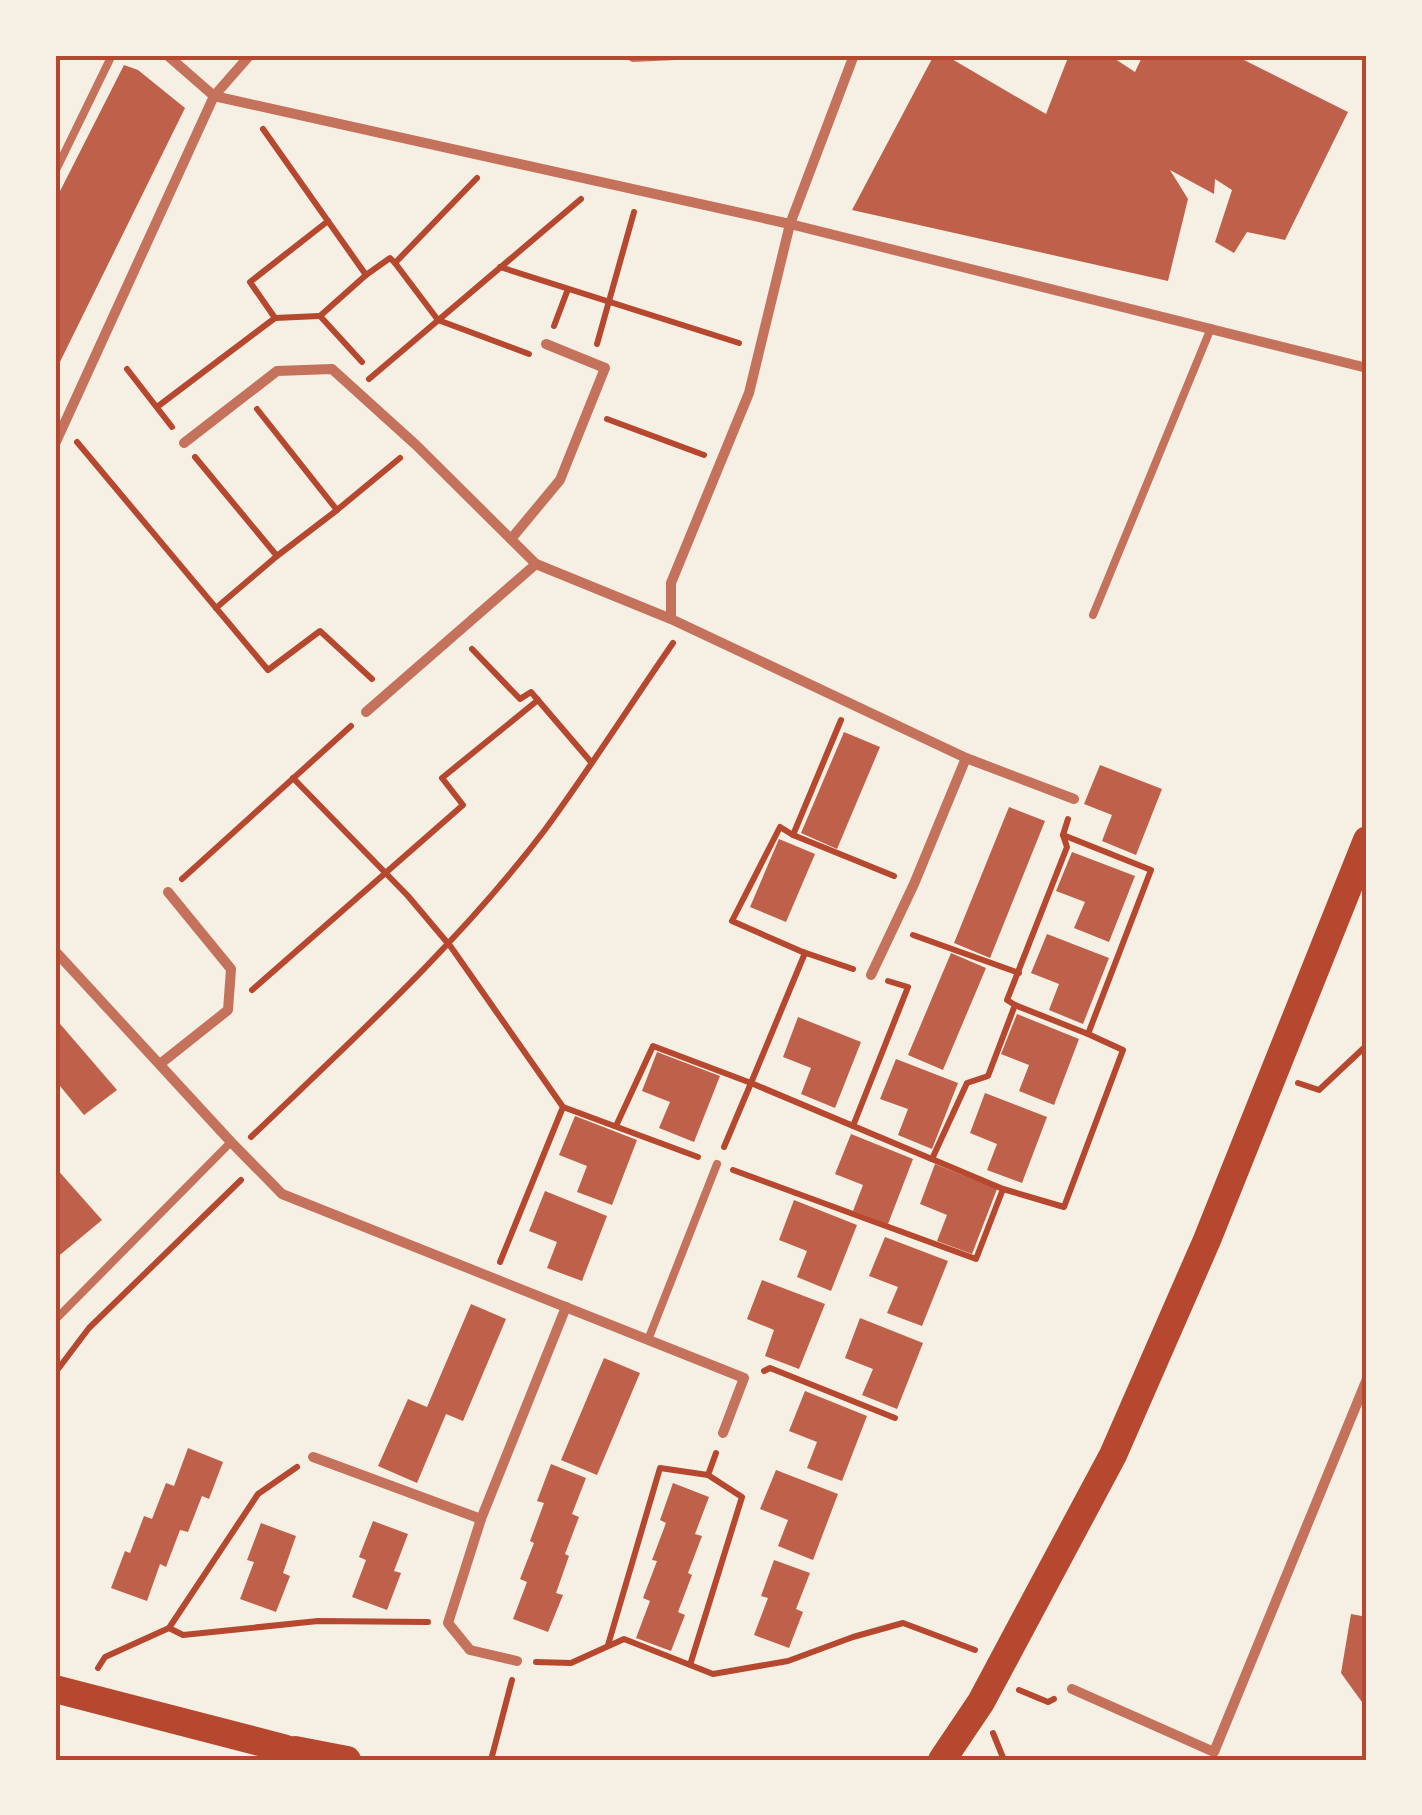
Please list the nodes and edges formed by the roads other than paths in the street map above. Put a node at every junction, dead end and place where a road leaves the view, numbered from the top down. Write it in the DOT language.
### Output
graph roads {
  1 [pos="112,55"];
  2 [pos="167,55"];
  3 [pos="250,55"];
  4 [pos="631,55"];
  5 [pos="675,55"];
  6 [pos="854,55"];
  7 [pos="214,96"];
  8 [pos="55,172"];
  9 [pos="790,224"];
  10 [pos="1212,328"];
  11 [pos="546,344"];
  12 [pos="1367,368"];
  13 [pos="184,443"];
  14 [pos="55,444"];
  15 [pos="511,539"];
  16 [pos="536,564"];
  17 [pos="1094,615"];
  18 [pos="671,619"];
  19 [pos="366,712"];
  20 [pos="966,758"];
  21 [pos="1074,799"];
  22 [pos="1367,840"];
  23 [pos="168,892"];
  24 [pos="55,951"];
  25 [pos="870,974"];
  26 [pos="160,1064"];
  27 [pos="235,1146"];
  28 [pos="717,1164"];
  29 [pos="566,1307"];
  30 [pos="55,1320"];
  31 [pos="648,1340"];
  32 [pos="1367,1379"];
  33 [pos="724,1433"];
  34 [pos="312,1456"];
  35 [pos="480,1519"];
  36 [pos="517,1662"];
  37 [pos="55,1689"];
  38 [pos="1072,1689"];
  39 [pos="283,1748"];
  40 [pos="312,1760"];
  41 [pos="347,1760"];
  42 [pos="942,1760"];
  1 -- 8 [label="lane"];
  2 -- 7 [label="street"];
  3 -- 7 [label="street"];
  4 -- 5 [label="street"];
  6 -- 9 [label="street"];
  7 -- 9 [label="street"];
  7 -- 14 [label="street"];
  9 -- 10 [label="street"];
  9 -- 18 [label="street"];
  10 -- 12 [label="street"];
  10 -- 17 [label="lane"];
  11 -- 15 [label="street"];
  13 -- 15 [label="street"];
  15 -- 16 [label="street"];
  16 -- 18 [label="street"];
  16 -- 19 [label="street"];
  18 -- 20 [label="street"];
  20 -- 21 [label="street"];
  20 -- 25 [label="street"];
  22 -- 42 [label="highway"];
  23 -- 26 [label="street"];
  24 -- 26 [label="street"];
  26 -- 27 [label="street"];
  27 -- 29 [label="street"];
  27 -- 30 [label="lane"];
  28 -- 31 [label="lane"];
  29 -- 31 [label="street"];
  29 -- 35 [label="street"];
  31 -- 33 [label="street"];
  32 -- 38 [label="street"];
  34 -- 35 [label="street"];
  35 -- 36 [label="street"];
  37 -- 39 [label="highway"];
  39 -- 40 [label="highway"];
  39 -- 41 [label="highway"];
}
